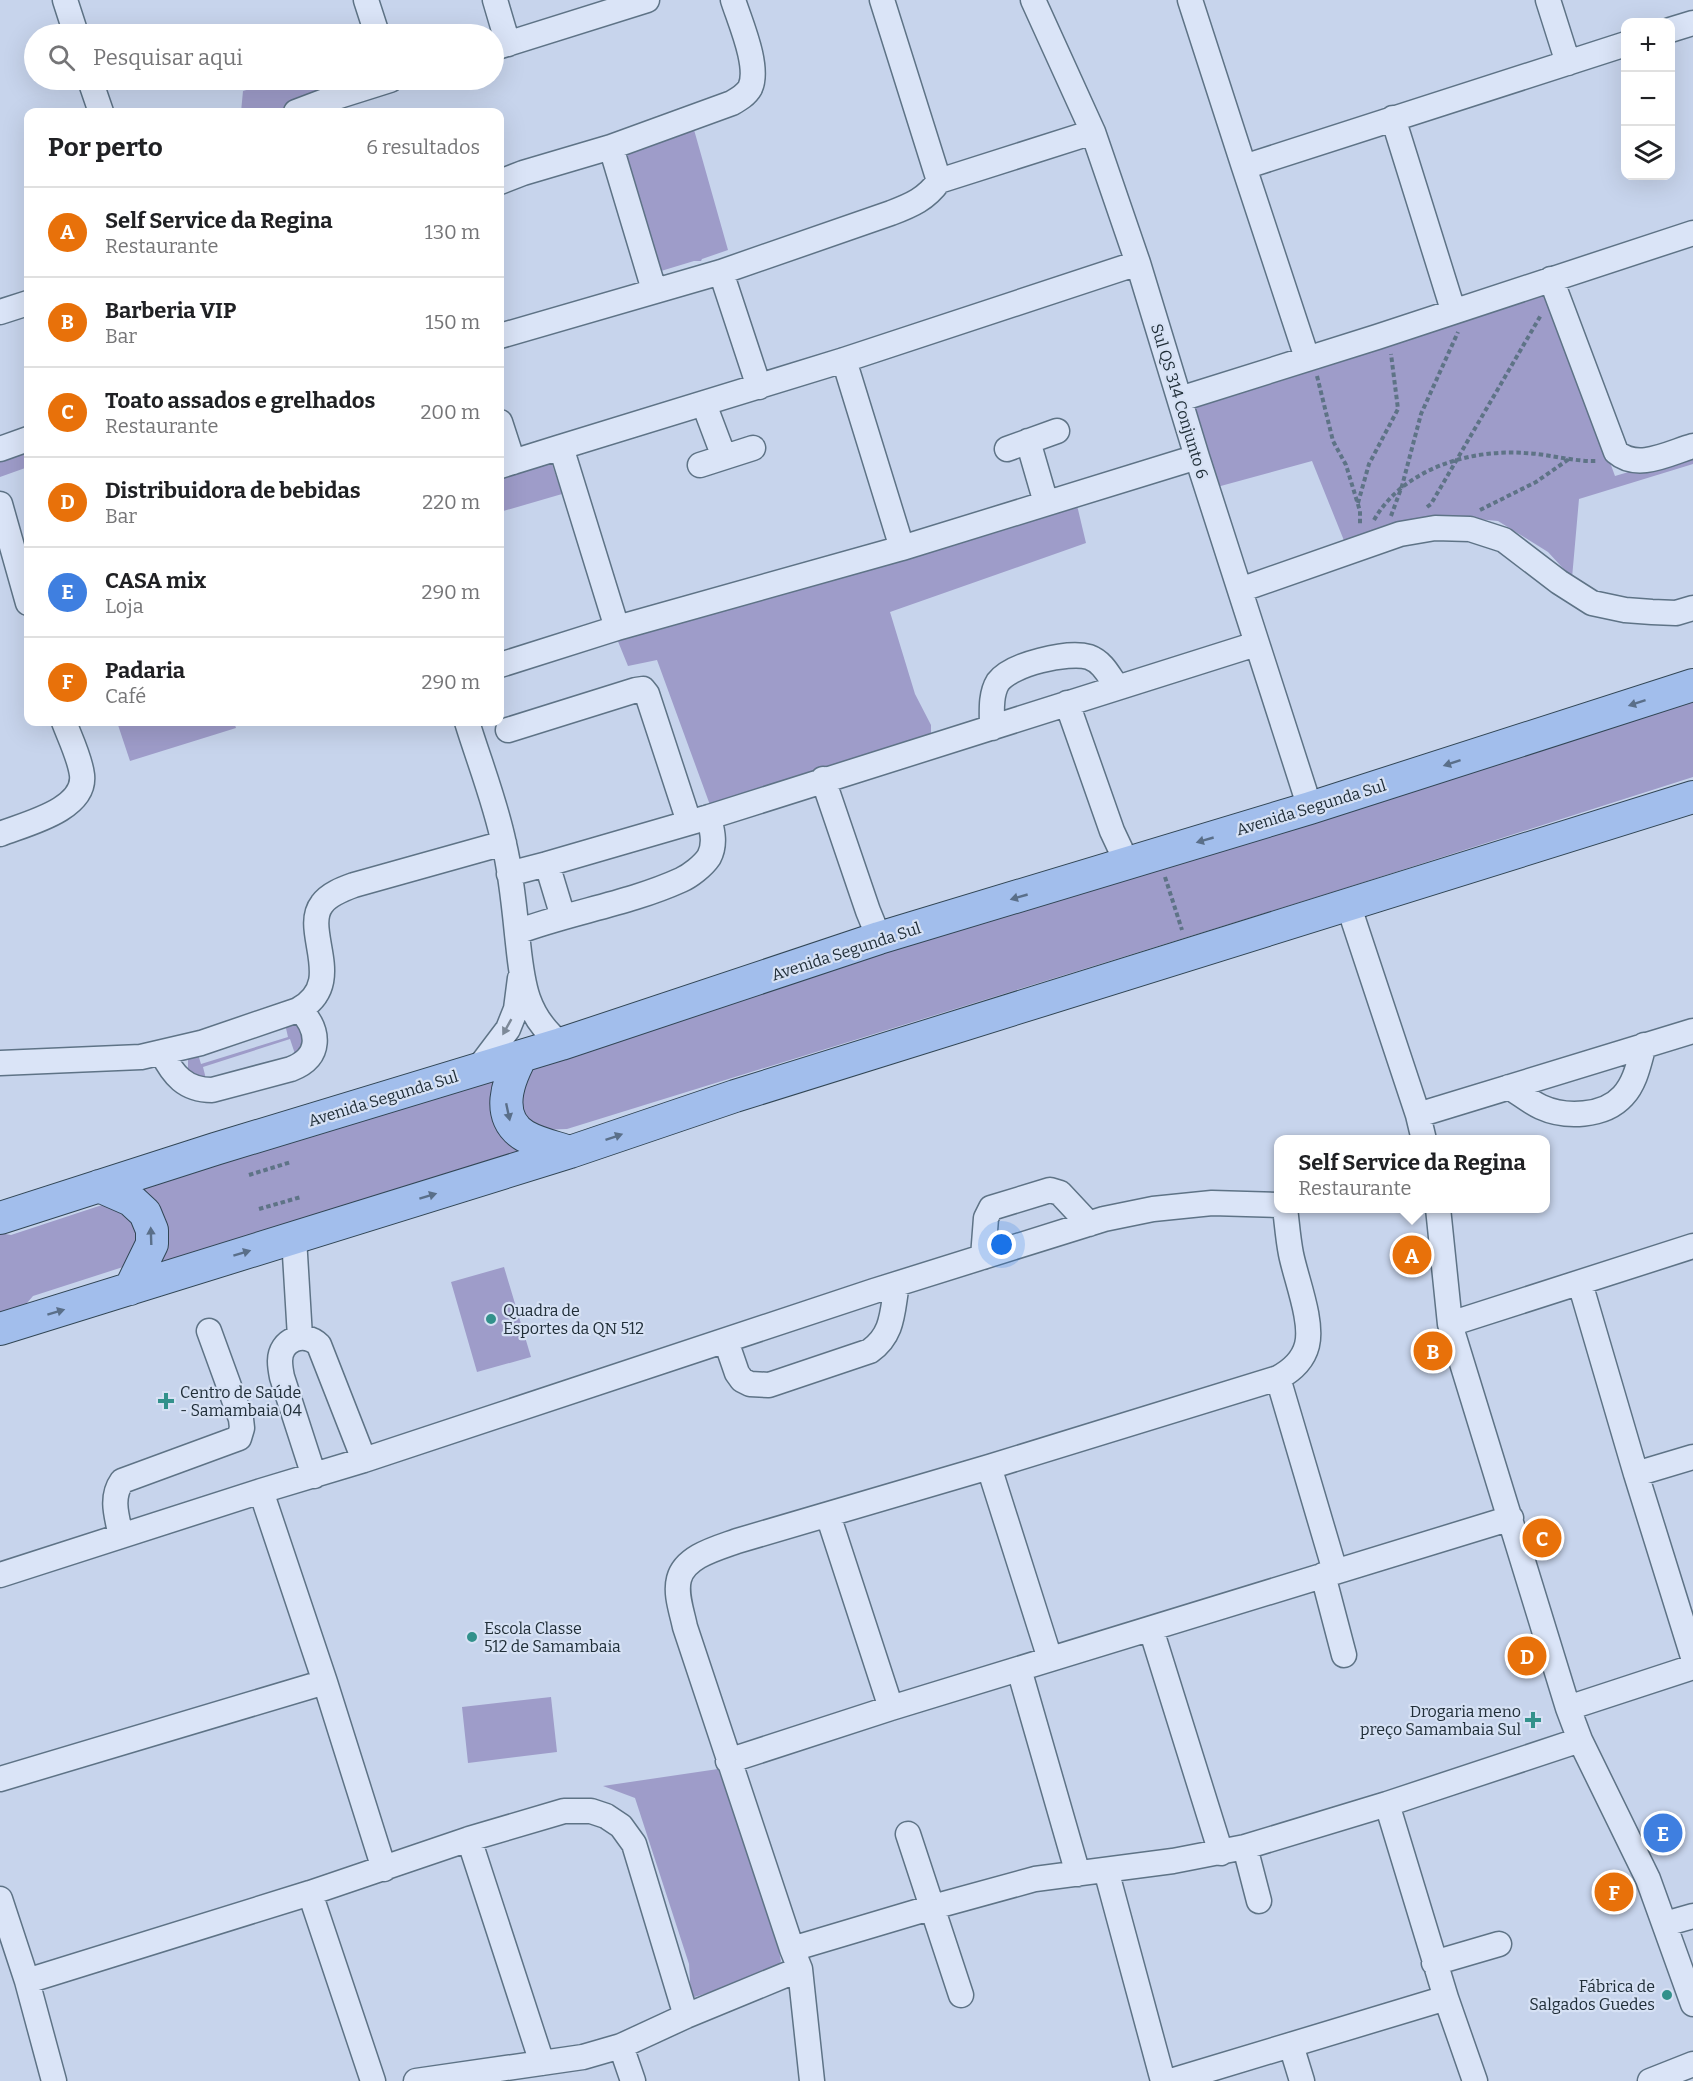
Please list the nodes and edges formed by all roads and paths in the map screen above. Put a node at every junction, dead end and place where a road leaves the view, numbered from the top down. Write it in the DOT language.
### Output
graph roads {
  1 [pos="64,0"];
  2 [pos="366,0"];
  3 [pos="495,0"];
  4 [pos="647,0"];
  5 [pos="734,0"];
  6 [pos="882,0"];
  7 [pos="1034,0"];
  8 [pos="1190,0"];
  9 [pos="1548,0"];
  10 [pos="621,4"];
  11 [pos="1693,22"];
  12 [pos="72,24"];
  13 [pos="374,24"];
  14 [pos="498,24"];
  15 [pos="1675,29"];
  16 [pos="504,45"];
  17 [pos="1621,46"];
  18 [pos="1568,63"];
  19 [pos="93,90"];
  20 [pos="358,90"];
  21 [pos="100,108"];
  22 [pos="307,108"];
  23 [pos="1394,118"];
  24 [pos="1093,132"];
  25 [pos="611,147"];
  26 [pos="1244,167"];
  27 [pos="504,181"];
  28 [pos="939,181"];
  29 [pos="1693,233"];
  30 [pos="1138,263"];
  31 [pos="721,272"];
  32 [pos="1555,289"];
  33 [pos="654,290"];
  34 [pos="24,304"];
  35 [pos="0,312"];
  36 [pos="1457,319"];
  37 [pos="504,335"];
  38 [pos="1391,352"];
  39 [pos="844,360"];
  40 [pos="1311,362"];
  41 [pos="759,387"];
  42 [pos="1180,399"];
  43 [pos="704,404"];
  44 [pos="1057,431"];
  45 [pos="24,441"];
  46 [pos="1693,446"];
  47 [pos="561,447"];
  48 [pos="753,447"];
  49 [pos="0,449"];
  50 [pos="724,457"];
  51 [pos="1197,457"];
  52 [pos="1623,458"];
  53 [pos="1570,459"];
  54 [pos="1458,460"];
  55 [pos="506,464"];
  56 [pos="700,465"];
  57 [pos="1402,486"];
  58 [pos="1046,503"];
  59 [pos="0,504"];
  60 [pos="1358,504"];
  61 [pos="1422,511"];
  62 [pos="1474,514"];
  63 [pos="1371,544"];
  64 [pos="902,548"];
  65 [pos="24,589"];
  66 [pos="1240,590"];
  67 [pos="1693,608"];
  68 [pos="617,628"];
  69 [pos="1256,644"];
  70 [pos="504,664"];
  71 [pos="1693,685"];
  72 [pos="1117,687"];
  73 [pos="1067,703"];
  74 [pos="65,726"];
  75 [pos="468,726"];
  76 [pos="992,728"];
  77 [pos="508,730"];
  78 [pos="823,779"];
  79 [pos="1693,797"];
  80 [pos="1310,808"];
  81 [pos="699,819"];
  82 [pos="0,834"];
  83 [pos="504,843"];
  84 [pos="1157,854"];
  85 [pos="1127,863"];
  86 [pos="547,864"];
  87 [pos="509,874"];
  88 [pos="1348,904"];
  89 [pos="563,917"];
  90 [pos="873,925"];
  91 [pos="517,932"];
  92 [pos="1190,954"];
  93 [pos="521,976"];
  94 [pos="300,1009"];
  95 [pos="1693,1031"];
  96 [pos="561,1044"];
  97 [pos="1644,1045"];
  98 [pos="162,1053"];
  99 [pos="521,1057"];
  100 [pos="0,1063"];
  101 [pos="477,1070"];
  102 [pos="1509,1087"];
  103 [pos="1418,1115"];
  104 [pos="1423,1135"];
  105 [pos="570,1152"];
  106 [pos="291,1162"];
  107 [pos="249,1175"];
  108 [pos="99,1186"];
  109 [pos="301,1197"];
  110 [pos="1274,1205"];
  111 [pos="259,1209"];
  112 [pos="1286,1213"];
  113 [pos="1438,1213"];
  114 [pos="0,1218"];
  115 [pos="1089,1224"];
  116 [pos="294,1238"];
  117 [pos="1693,1246"];
  118 [pos="983,1257"];
  119 [pos="1580,1283"];
  120 [pos="897,1284"];
  121 [pos="130,1289"];
  122 [pos="1450,1324"];
  123 [pos="0,1329"];
  124 [pos="209,1331"];
  125 [pos="300,1337"];
  126 [pos="726,1341"];
  127 [pos="1278,1378"];
  128 [pos="1693,1457"];
  129 [pos="364,1461"];
  130 [pos="989,1467"];
  131 [pos="1636,1474"];
  132 [pos="314,1476"];
  133 [pos="261,1491"];
  134 [pos="828,1515"];
  135 [pos="1511,1518"];
  136 [pos="121,1536"];
  137 [pos="1329,1573"];
  138 [pos="0,1575"];
  139 [pos="1151,1629"];
  140 [pos="1344,1655"];
  141 [pos="1693,1657"];
  142 [pos="1050,1659"];
  143 [pos="1693,1667"];
  144 [pos="1019,1669"];
  145 [pos="325,1682"];
  146 [pos="891,1708"];
  147 [pos="1568,1708"];
  148 [pos="1580,1740"];
  149 [pos="728,1761"];
  150 [pos="0,1779"];
  151 [pos="1387,1804"];
  152 [pos="908,1834"];
  153 [pos="469,1839"];
  154 [pos="1245,1847"];
  155 [pos="1221,1854"];
  156 [pos="384,1869"];
  157 [pos="1106,1870"];
  158 [pos="1078,1874"];
  159 [pos="310,1893"];
  160 [pos="0,1899"];
  161 [pos="1259,1901"];
  162 [pos="933,1907"];
  163 [pos="1693,1916"];
  164 [pos="1665,1924"];
  165 [pos="1499,1944"];
  166 [pos="796,1959"];
  167 [pos="1434,1964"];
  168 [pos="27,1981"];
  169 [pos="961,1995"];
  170 [pos="1446,1998"];
  171 [pos="1693,2004"];
  172 [pos="686,2016"];
  173 [pos="1291,2045"];
  174 [pos="621,2046"];
  175 [pos="542,2063"];
  176 [pos="1693,2064"];
  177 [pos="54,2081"];
  178 [pos="373,2081"];
  179 [pos="416,2081"];
  180 [pos="633,2081"];
  181 [pos="812,2081"];
  182 [pos="1163,2081"];
  183 [pos="1171,2081"];
  184 [pos="1302,2081"];
  185 [pos="1475,2081"];
  186 [pos="1650,2081"];
  1 -- 12 [label="street"];
  2 -- 13 [label="street"];
  3 -- 14 [label="street"];
  4 -- 10 [label="street"];
  5 -- 25 [label="street"];
  6 -- 28 [label="street"];
  7 -- 24 [label="street, Sul QS 314 Conjunto 6"];
  8 -- 26 [label="street"];
  9 -- 18 [label="street"];
  10 -- 16 [label="street"];
  11 -- 15 [label="street"];
  17 -- 18 [label="street"];
  18 -- 23 [label="street"];
  19 -- 21 [label="street"];
  20 -- 22 [label="street"];
  23 -- 26 [label="street"];
  23 -- 36 [label="street"];
  24 -- 28 [label="street"];
  24 -- 30 [label="street, Sul QS 314 Conjunto 6"];
  25 -- 27 [label="street"];
  25 -- 33 [label="street"];
  26 -- 40 [label="street"];
  28 -- 31 [label="street"];
  29 -- 32 [label="street"];
  30 -- 39 [label="street"];
  30 -- 42 [label="street, Sul QS 314 Conjunto 6"];
  31 -- 33 [label="street"];
  31 -- 41 [label="street"];
  32 -- 36 [label="street"];
  32 -- 52 [label="street"];
  32 -- 54 [label="path"];
  33 -- 37 [label="street"];
  34 -- 35 [label="street"];
  36 -- 40 [label="street"];
  36 -- 57 [label="path"];
  38 -- 60 [label="path"];
  39 -- 41 [label="street"];
  39 -- 64 [label="street"];
  40 -- 42 [label="street"];
  40 -- 60 [label="path"];
  41 -- 43 [label="street"];
  42 -- 51 [label="street, Sul QS 314 Conjunto 6"];
  43 -- 47 [label="street"];
  43 -- 50 [label="street"];
  44 -- 58 [label="street"];
  45 -- 49 [label="street"];
  46 -- 52 [label="street"];
  47 -- 55 [label="street"];
  47 -- 68 [label="street"];
  48 -- 50 [label="street"];
  50 -- 56 [label="street"];
  51 -- 58 [label="street"];
  51 -- 66 [label="street, Sul QS 314 Conjunto 6"];
  52 -- 53 [label="path"];
  53 -- 54 [label="path"];
  53 -- 62 [label="path"];
  54 -- 57 [label="path"];
  54 -- 61 [label="path"];
  57 -- 63 [label="path"];
  57 -- 63 [label="path"];
  58 -- 64 [label="street"];
  59 -- 65 [label="street"];
  60 -- 63 [label="path"];
  63 -- 66 [label="street"];
  63 -- 67 [label="street"];
  64 -- 68 [label="street"];
  66 -- 69 [label="street, Sul QS 314 Conjunto 6"];
  68 -- 70 [label="street"];
  69 -- 72 [label="street"];
  69 -- 80 [label="street, Sul QS 314 Conjunto 6"];
  71 -- 80 [label="main road, Avenida Segunda Sul, one-way"];
  72 -- 73 [label="street"];
  72 -- 76 [label="street"];
  73 -- 76 [label="street"];
  73 -- 85 [label="street"];
  74 -- 82 [label="street"];
  75 -- 83 [label="street"];
  76 -- 78 [label="street"];
  77 -- 81 [label="street"];
  78 -- 81 [label="street"];
  78 -- 90 [label="street"];
  79 -- 88 [label="main road"];
  80 -- 84 [label="main road, Avenida Segunda Sul, one-way"];
  81 -- 86 [label="street"];
  81 -- 89 [label="street"];
  83 -- 87 [label="street"];
  83 -- 94 [label="street"];
  84 -- 85 [label="main road, Avenida Segunda Sul"];
  84 -- 92 [label="path"];
  85 -- 90 [label="main road, Avenida Segunda Sul, one-way"];
  86 -- 87 [label="street"];
  86 -- 89 [label="street"];
  87 -- 91 [label="street"];
  88 -- 92 [label="main road"];
  88 -- 103 [label="street"];
  89 -- 91 [label="street"];
  90 -- 96 [label="main road, Avenida Segunda Sul"];
  91 -- 93 [label="street"];
  105 -- 92 [label="main road, one-way"];
  93 -- 96 [label="street"];
  93 -- 101 [label="street, one-way"];
  94 -- 98 [label="street"];
  94 -- 98 [label="street"];
  95 -- 97 [label="street"];
  96 -- 99 [label="main road, Avenida Segunda Sul"];
  97 -- 102 [label="street"];
  97 -- 102 [label="street"];
  98 -- 100 [label="street"];
  99 -- 101 [label="main road, Avenida Segunda Sul"];
  99 -- 105 [label="main road, one-way"];
  101 -- 108 [label="main road, Avenida Segunda Sul"];
  102 -- 103 [label="street"];
  103 -- 104 [label="street"];
  116 -- 105 [label="main road, one-way"];
  106 -- 107 [label="path"];
  108 -- 114 [label="main road, Avenida Segunda Sul"];
  121 -- 108 [label="main road, one-way"];
  109 -- 111 [label="path"];
  110 -- 115 [label="street"];
  112 -- 127 [label="street"];
  113 -- 122 [label="street"];
  115 -- 118 [label="street"];
  115 -- 118 [label="street"];
  121 -- 116 [label="main road, one-way"];
  116 -- 125 [label="street"];
  117 -- 119 [label="street"];
  118 -- 120 [label="street"];
  119 -- 122 [label="street"];
  119 -- 131 [label="street"];
  120 -- 126 [label="street"];
  120 -- 126 [label="street"];
  123 -- 121 [label="main road, one-way"];
  122 -- 135 [label="street"];
  124 -- 136 [label="street"];
  125 -- 129 [label="street"];
  125 -- 132 [label="street"];
  126 -- 129 [label="street"];
  127 -- 130 [label="street"];
  127 -- 137 [label="street"];
  128 -- 131 [label="street"];
  129 -- 132 [label="street"];
  130 -- 134 [label="street"];
  130 -- 142 [label="street"];
  131 -- 141 [label="street"];
  132 -- 133 [label="street"];
  133 -- 136 [label="street"];
  133 -- 145 [label="street"];
  134 -- 146 [label="street"];
  134 -- 149 [label="street"];
  135 -- 137 [label="street"];
  135 -- 147 [label="street"];
  136 -- 138 [label="street"];
  137 -- 139 [label="street"];
  137 -- 140 [label="street"];
  139 -- 142 [label="street"];
  139 -- 155 [label="street"];
  142 -- 144 [label="street"];
  143 -- 147 [label="street"];
  144 -- 146 [label="street"];
  144 -- 158 [label="street"];
  145 -- 150 [label="street"];
  145 -- 156 [label="street"];
  146 -- 149 [label="street"];
  147 -- 148 [label="street"];
  148 -- 151 [label="street"];
  148 -- 164 [label="street"];
  149 -- 166 [label="street"];
  151 -- 154 [label="street"];
  151 -- 167 [label="street"];
  152 -- 162 [label="street"];
  153 -- 156 [label="street"];
  153 -- 172 [label="street"];
  153 -- 175 [label="street"];
  154 -- 155 [label="street"];
  154 -- 161 [label="street"];
  155 -- 157 [label="street"];
  156 -- 159 [label="street"];
  157 -- 158 [label="street"];
  157 -- 182 [label="street"];
  158 -- 162 [label="street"];
  159 -- 168 [label="street"];
  159 -- 178 [label="street"];
  160 -- 168 [label="street"];
  162 -- 166 [label="street"];
  162 -- 169 [label="street"];
  163 -- 164 [label="street"];
  164 -- 171 [label="street"];
  165 -- 167 [label="street"];
  166 -- 172 [label="street"];
  166 -- 181 [label="street"];
  167 -- 170 [label="street"];
  168 -- 177 [label="street"];
  170 -- 173 [label="street"];
  170 -- 185 [label="street"];
  172 -- 174 [label="street"];
  173 -- 183 [label="street"];
  173 -- 184 [label="street"];
  174 -- 175 [label="street"];
  174 -- 180 [label="street"];
  175 -- 179 [label="street"];
  176 -- 186 [label="street"];
}
